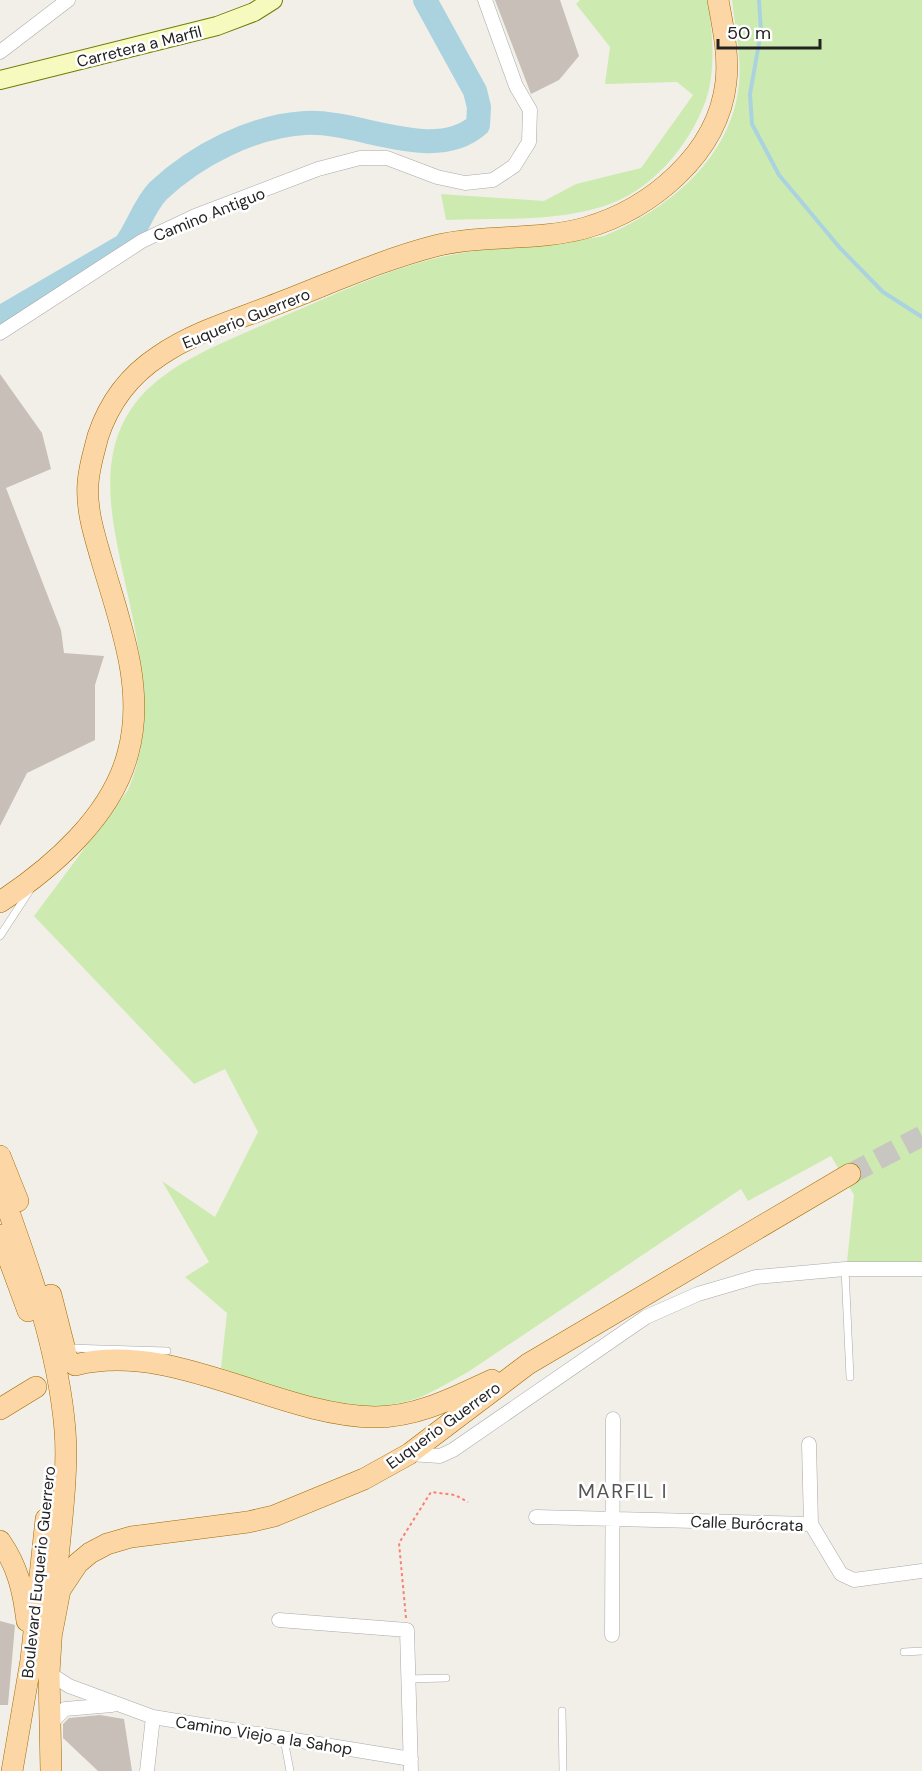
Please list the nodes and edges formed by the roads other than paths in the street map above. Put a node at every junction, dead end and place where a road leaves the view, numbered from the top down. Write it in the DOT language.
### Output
graph roads {
  1 [pos="68,0"];
  2 [pos="273,0"];
  3 [pos="484,0"];
  4 [pos="718,0"];
  5 [pos="0,52"];
  6 [pos="0,80"];
  7 [pos="0,333"];
  8 [pos="41,873"];
  9 [pos="0,902"];
  10 [pos="0,936"];
  11 [pos="0,1156"];
  12 [pos="850,1174"];
  13 [pos="0,1187"];
  14 [pos="0,1235"];
  15 [pos="845,1269"];
  16 [pos="922,1269"];
  17 [pos="167,1351"];
  18 [pos="70,1357"];
  19 [pos="528,1364"];
  20 [pos="850,1377"];
  21 [pos="36,1387"];
  22 [pos="0,1409"];
  23 [pos="614,1419"];
  24 [pos="65,1430"];
  25 [pos="809,1444"];
  26 [pos="409,1454"];
  27 [pos="536,1517"];
  28 [pos="614,1518"];
  29 [pos="811,1524"];
  30 [pos="0,1541"];
  31 [pos="922,1571"];
  32 [pos="279,1620"];
  33 [pos="612,1635"];
  34 [pos="51,1637"];
  35 [pos="922,1651"];
  36 [pos="904,1652"];
  37 [pos="31,1660"];
  38 [pos="49,1673"];
  39 [pos="446,1678"];
  40 [pos="407,1679"];
  41 [pos="120,1704"];
  42 [pos="562,1711"];
  43 [pos="153,1717"];
  44 [pos="50,1724"];
  45 [pos="285,1739"];
  46 [pos="411,1765"];
  47 [pos="12,1771"];
  48 [pos="51,1771"];
  49 [pos="147,1771"];
  50 [pos="290,1771"];
  51 [pos="563,1771"];
  1 -- 5 [label="street"];
  2 -- 6 [label="main road, Carretera a Marfil"];
  3 -- 7 [label="street, Camino Antiguo"];
  4 -- 8 [label="main road, Euquerio Guerrero"];
  8 -- 9 [label="main road, Euquerio Guerrero"];
  8 -- 10 [label="lane"];
  11 -- 18 [label="main road"];
  12 -- 19 [label="main road, Euquerio Guerrero"];
  13 -- 24 [label="main road, Boulevard Euquerio Guerrero"];
  14 -- 37 [label="main road, Boulevard Euquerio Guerrero"];
  15 -- 16 [label="street"];
  15 -- 20 [label="lane"];
  15 -- 26 [label="street"];
  17 -- 18 [label="lane"];
  18 -- 19 [label="main road"];
  18 -- 24 [label="main road"];
  19 -- 26 [label="main road, Euquerio Guerrero"];
  21 -- 22 [label="main road"];
  23 -- 28 [label="street"];
  24 -- 34 [label="main road, Boulevard Euquerio Guerrero"];
  25 -- 29 [label="street"];
  26 -- 34 [label="main road, Euquerio Guerrero"];
  27 -- 28 [label="street, Calle Burócrata"];
  28 -- 29 [label="street, Calle Burócrata"];
  28 -- 33 [label="street"];
  29 -- 31 [label="street, Calle Burócrata"];
  30 -- 37 [label="main road"];
  32 -- 40 [label="street"];
  34 -- 38 [label="main road"];
  35 -- 36 [label="lane"];
  37 -- 47 [label="main road, Boulevard Euquerio Guerrero"];
  38 -- 41 [label="street, Camino Viejo a la Sahop"];
  38 -- 44 [label="main road"];
  39 -- 40 [label="lane"];
  40 -- 46 [label="street"];
  41 -- 43 [label="street, Camino Viejo a la Sahop"];
  41 -- 44 [label="street, Camino Viejo a la Sahop"];
  42 -- 51 [label="lane"];
  43 -- 45 [label="street, Camino Viejo a la Sahop"];
  43 -- 49 [label="street"];
  44 -- 48 [label="main road"];
  45 -- 46 [label="street, Camino Viejo a la Sahop"];
  45 -- 50 [label="lane"];
}
